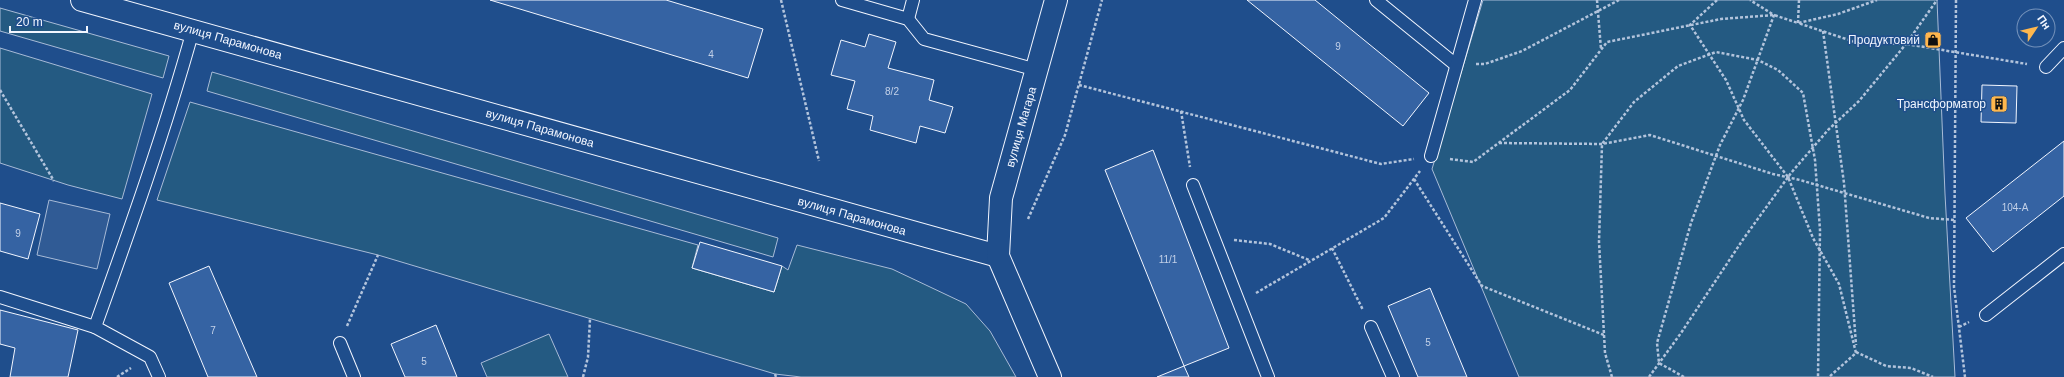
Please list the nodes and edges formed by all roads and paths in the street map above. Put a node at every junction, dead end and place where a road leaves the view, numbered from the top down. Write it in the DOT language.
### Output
graph roads {
  1 [pos="82,0"];
  2 [pos="782,0"];
  3 [pos="842,0"];
  4 [pos="913,0"];
  5 [pos="1056,0"];
  6 [pos="1102,0"];
  7 [pos="1376,0"];
  8 [pos="1475,0"];
  9 [pos="1597,0"];
  10 [pos="1619,0"];
  11 [pos="1717,0"];
  12 [pos="1750,0"];
  13 [pos="1799,0"];
  14 [pos="1877,0"];
  15 [pos="1937,0"];
  16 [pos="1956,0"];
  17 [pos="1598,11"];
  18 [pos="1774,15"];
  19 [pos="908,20"];
  20 [pos="1798,23"];
  21 [pos="1690,25"];
  22 [pos="193,30"];
  23 [pos="1823,32"];
  24 [pos="1906,44"];
  25 [pos="2064,48"];
  26 [pos="1602,49"];
  27 [pos="1955,52"];
  28 [pos="1709,54"];
  29 [pos="1758,60"];
  30 [pos="1456,65"];
  31 [pos="2046,67"];
  32 [pos="1037,70"];
  33 [pos="1079,85"];
  34 [pos="0,90"];
  35 [pos="1739,108"];
  36 [pos="1181,111"];
  37 [pos="1835,124"];
  38 [pos="1498,143"];
  39 [pos="1602,144"];
  40 [pos="1813,148"];
  41 [pos="1431,156"];
  42 [pos="1715,157"];
  43 [pos="819,162"];
  44 [pos="1788,177"];
  45 [pos="1414,179"];
  46 [pos="54,181"];
  47 [pos="1193,185"];
  48 [pos="1817,185"];
  49 [pos="1845,194"];
  50 [pos="1028,219"];
  51 [pos="1955,220"];
  52 [pos="1214,237"];
  53 [pos="1332,248"];
  54 [pos="1820,250"];
  55 [pos="2064,254"];
  56 [pos="378,255"];
  57 [pos="998,256"];
  58 [pos="1310,260"];
  59 [pos="0,297"];
  60 [pos="1239,302"];
  61 [pos="1986,315"];
  62 [pos="590,319"];
  63 [pos="95,327"];
  64 [pos="1371,327"];
  65 [pos="1604,335"];
  66 [pos="340,343"];
  67 [pos="1856,353"];
  68 [pos="1659,363"];
  69 [pos="159,377"];
  70 [pos="354,377"];
  71 [pos="583,377"];
  72 [pos="1050,377"];
  73 [pos="1268,377"];
  74 [pos="1393,377"];
  75 [pos="1612,377"];
  76 [pos="1648,377"];
  77 [pos="1684,377"];
  78 [pos="1818,377"];
  79 [pos="1829,377"];
  80 [pos="1933,377"];
  81 [pos="1965,377"];
  1 -- 22 [label="street, вулиця Парамонова"];
  2 -- 43 [label="path"];
  3 -- 19 [label="lane"];
  4 -- 19 [label="lane"];
  5 -- 32 [label="street, вулиця Магара"];
  6 -- 33 [label="path"];
  7 -- 30 [label="lane"];
  8 -- 30 [label="lane"];
  9 -- 17 [label="path"];
  10 -- 17 [label="path"];
  11 -- 21 [label="path"];
  12 -- 18 [label="path"];
  13 -- 20 [label="path"];
  14 -- 20 [label="path"];
  15 -- 24 [label="path"];
  16 -- 27 [label="path"];
  17 -- 26 [label="path"];
  17 -- 30 [label="path"];
  18 -- 20 [label="path"];
  18 -- 21 [label="path"];
  18 -- 29 [label="path"];
  19 -- 32 [label="lane"];
  20 -- 23 [label="path"];
  21 -- 26 [label="path"];
  21 -- 28 [label="path"];
  22 -- 57 [label="street, вулиця Парамонова"];
  22 -- 63 [label="lane"];
  23 -- 24 [label="path"];
  23 -- 37 [label="path"];
  24 -- 27 [label="path"];
  24 -- 37 [label="path"];
  25 -- 31 [label="lane"];
  26 -- 38 [label="path"];
  27 -- 31 [label="path"];
  27 -- 51 [label="path"];
  28 -- 29 [label="path"];
  28 -- 35 [label="path"];
  28 -- 39 [label="path"];
  29 -- 35 [label="path"];
  29 -- 40 [label="path"];
  30 -- 41 [label="lane"];
  32 -- 57 [label="street, вулиця Магара"];
  33 -- 36 [label="path"];
  33 -- 50 [label="path"];
  34 -- 46 [label="path"];
  35 -- 42 [label="path"];
  35 -- 44 [label="path"];
  36 -- 41 [label="path"];
  36 -- 47 [label="path"];
  37 -- 40 [label="path"];
  37 -- 49 [label="path"];
  38 -- 39 [label="path"];
  38 -- 41 [label="path"];
  39 -- 42 [label="path"];
  39 -- 65 [label="path"];
  40 -- 44 [label="path"];
  40 -- 48 [label="path"];
  41 -- 45 [label="path"];
  42 -- 44 [label="path"];
  42 -- 68 [label="path"];
  44 -- 48 [label="path"];
  44 -- 54 [label="path"];
  44 -- 68 [label="path"];
  45 -- 53 [label="path"];
  45 -- 65 [label="path"];
  47 -- 52 [label="lane"];
  48 -- 49 [label="path"];
  48 -- 54 [label="path"];
  49 -- 51 [label="path"];
  49 -- 67 [label="path"];
  51 -- 81 [label="path"];
  52 -- 58 [label="path"];
  52 -- 60 [label="lane"];
  53 -- 58 [label="path"];
  53 -- 64 [label="path"];
  54 -- 67 [label="path"];
  54 -- 78 [label="path"];
  55 -- 61 [label="lane"];
  56 -- 66 [label="path"];
  57 -- 72 [label="street"];
  58 -- 60 [label="path"];
  59 -- 63 [label="lane"];
  60 -- 73 [label="lane"];
  62 -- 71 [label="path"];
  63 -- 69 [label="lane"];
  64 -- 74 [label="lane"];
  65 -- 75 [label="path"];
  66 -- 70 [label="lane"];
  67 -- 79 [label="path"];
  67 -- 80 [label="path"];
  68 -- 76 [label="path"];
  68 -- 77 [label="path"];
}
